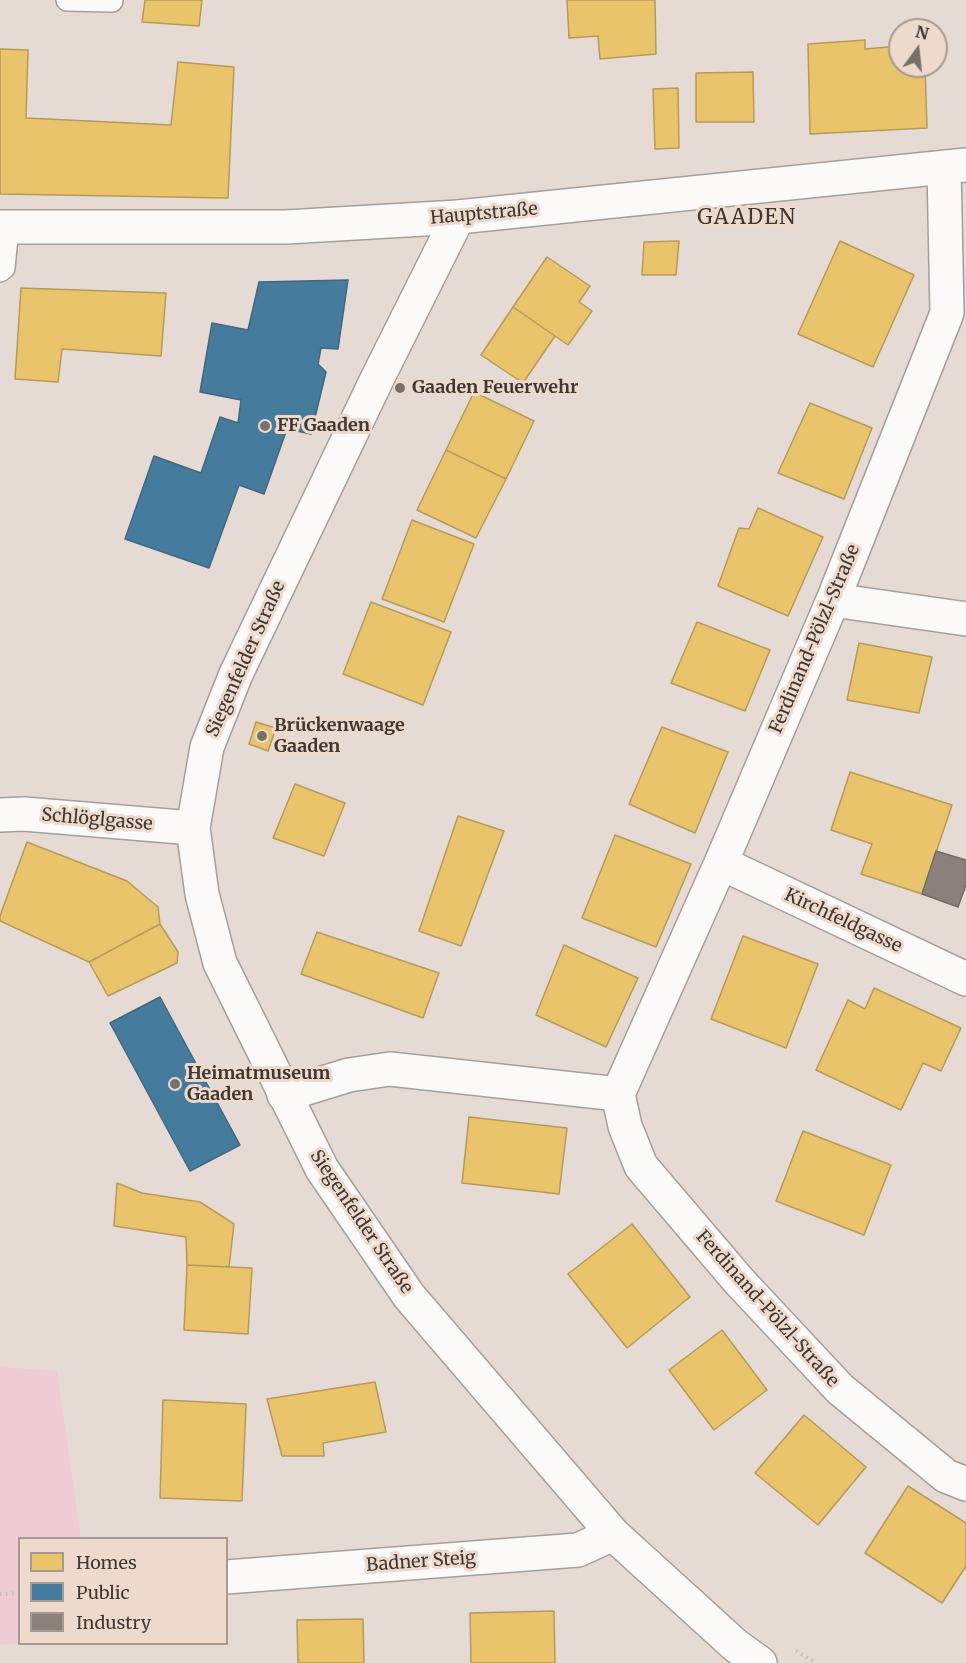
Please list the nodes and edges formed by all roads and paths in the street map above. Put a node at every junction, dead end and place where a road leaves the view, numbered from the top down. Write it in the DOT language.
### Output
graph roads {
  1 [pos="67,0"];
  2 [pos="112,2"];
  3 [pos="955,166"];
  4 [pos="458,217"];
  5 [pos="4,227"];
  6 [pos="0,271"];
  7 [pos="956,314"];
  8 [pos="833,600"];
  9 [pos="966,619"];
  10 [pos="0,815"];
  11 [pos="193,828"];
  12 [pos="721,863"];
  13 [pos="966,979"];
  14 [pos="618,1094"];
  15 [pos="284,1095"];
  16 [pos="966,1485"];
  17 [pos="613,1534"];
  18 [pos="228,1577"];
  19 [pos="18,1593"];
  20 [pos="0,1594"];
  21 [pos="760,1663"];
  1 -- 2 [label="lane"];
  3 -- 4 [label="street, Hauptstraße"];
  3 -- 7 [label="street, Ferdinand-Pölzl-Straße"];
  4 -- 5 [label="street, Hauptstraße"];
  4 -- 11 [label="street, Siegenfelder Straße"];
  5 -- 6 [label="lane"];
  7 -- 8 [label="street, Ferdinand-Pölzl-Straße"];
  8 -- 9 [label="street"];
  8 -- 12 [label="street, Ferdinand-Pölzl-Straße"];
  10 -- 11 [label="street, Schlöglgasse"];
  11 -- 15 [label="street, Siegenfelder Straße"];
  12 -- 13 [label="street, Kirchfeldgasse"];
  12 -- 14 [label="street, Ferdinand-Pölzl-Straße"];
  14 -- 15 [label="street"];
  14 -- 16 [label="street, Ferdinand-Pölzl-Straße"];
  15 -- 17 [label="street, Siegenfelder Straße"];
  17 -- 18 [label="street, Badner Steig"];
  17 -- 21 [label="street, Siegenfelder Straße"];
  19 -- 20 [label="path"];
}
